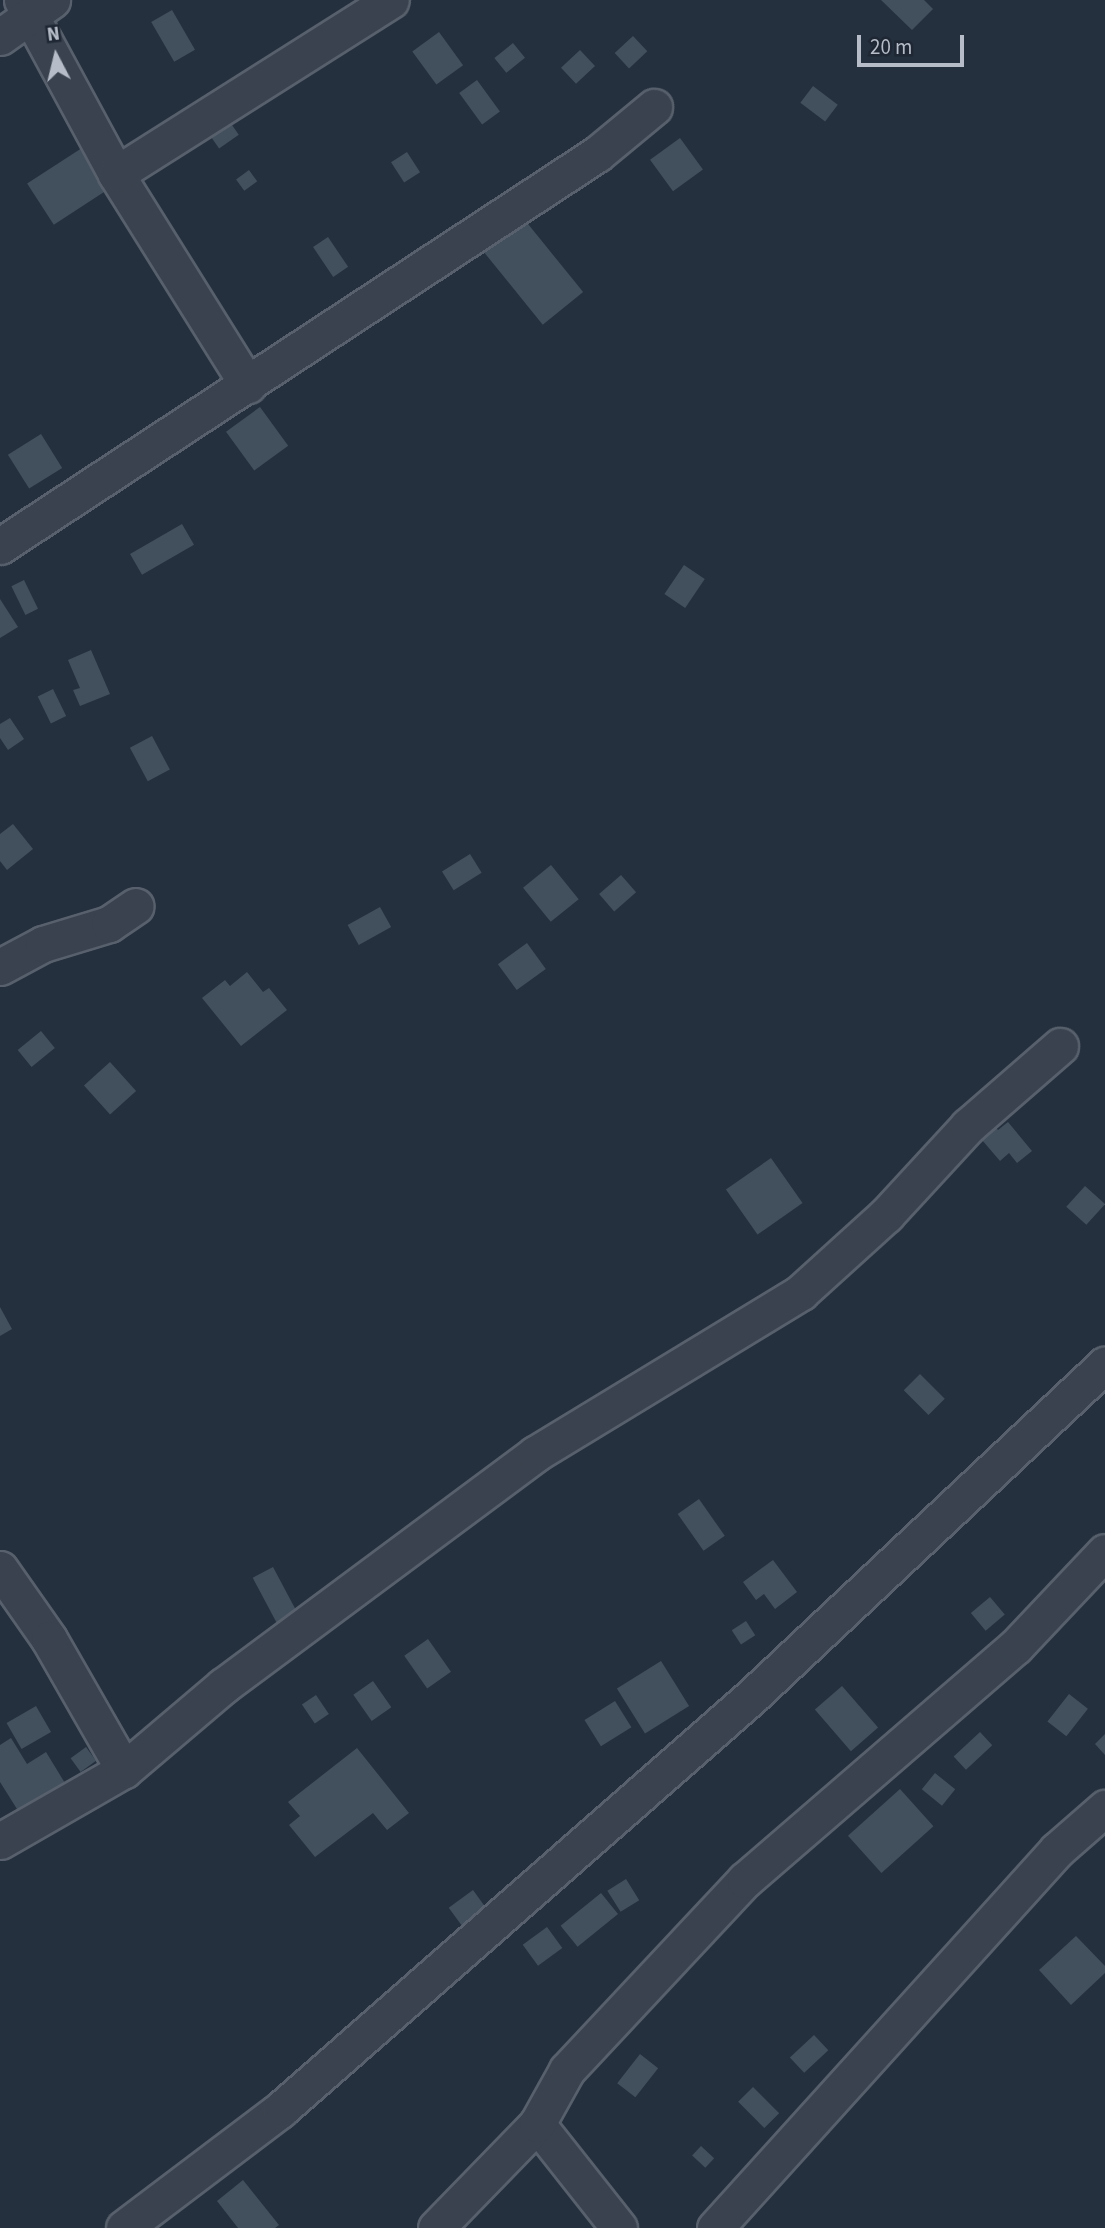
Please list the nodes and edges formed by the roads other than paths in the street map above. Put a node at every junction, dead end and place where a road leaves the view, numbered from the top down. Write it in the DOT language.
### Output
graph roads {
  1 [pos="391,0"];
  2 [pos="35,6"];
  3 [pos="0,37"];
  4 [pos="654,107"];
  5 [pos="116,174"];
  6 [pos="248,385"];
  7 [pos="0,546"];
  8 [pos="136,906"];
  9 [pos="0,967"];
  10 [pos="1060,1046"];
  11 [pos="1105,1365"];
  12 [pos="1105,1552"];
  13 [pos="0,1569"];
  14 [pos="124,1769"];
  15 [pos="1105,1808"];
  16 [pos="0,1841"];
  17 [pos="537,2124"];
  18 [pos="124,2228"];
  19 [pos="436,2228"];
  20 [pos="619,2228"];
  21 [pos="715,2228"];
  1 -- 5 [label="street"];
  2 -- 3 [label="street"];
  2 -- 5 [label="street"];
  4 -- 6 [label="street"];
  5 -- 6 [label="street"];
  6 -- 7 [label="street"];
  8 -- 9 [label="street"];
  10 -- 14 [label="street"];
  11 -- 18 [label="street"];
  12 -- 17 [label="street"];
  13 -- 14 [label="street"];
  14 -- 16 [label="street"];
  15 -- 21 [label="street"];
  17 -- 19 [label="street"];
  17 -- 20 [label="street"];
}
